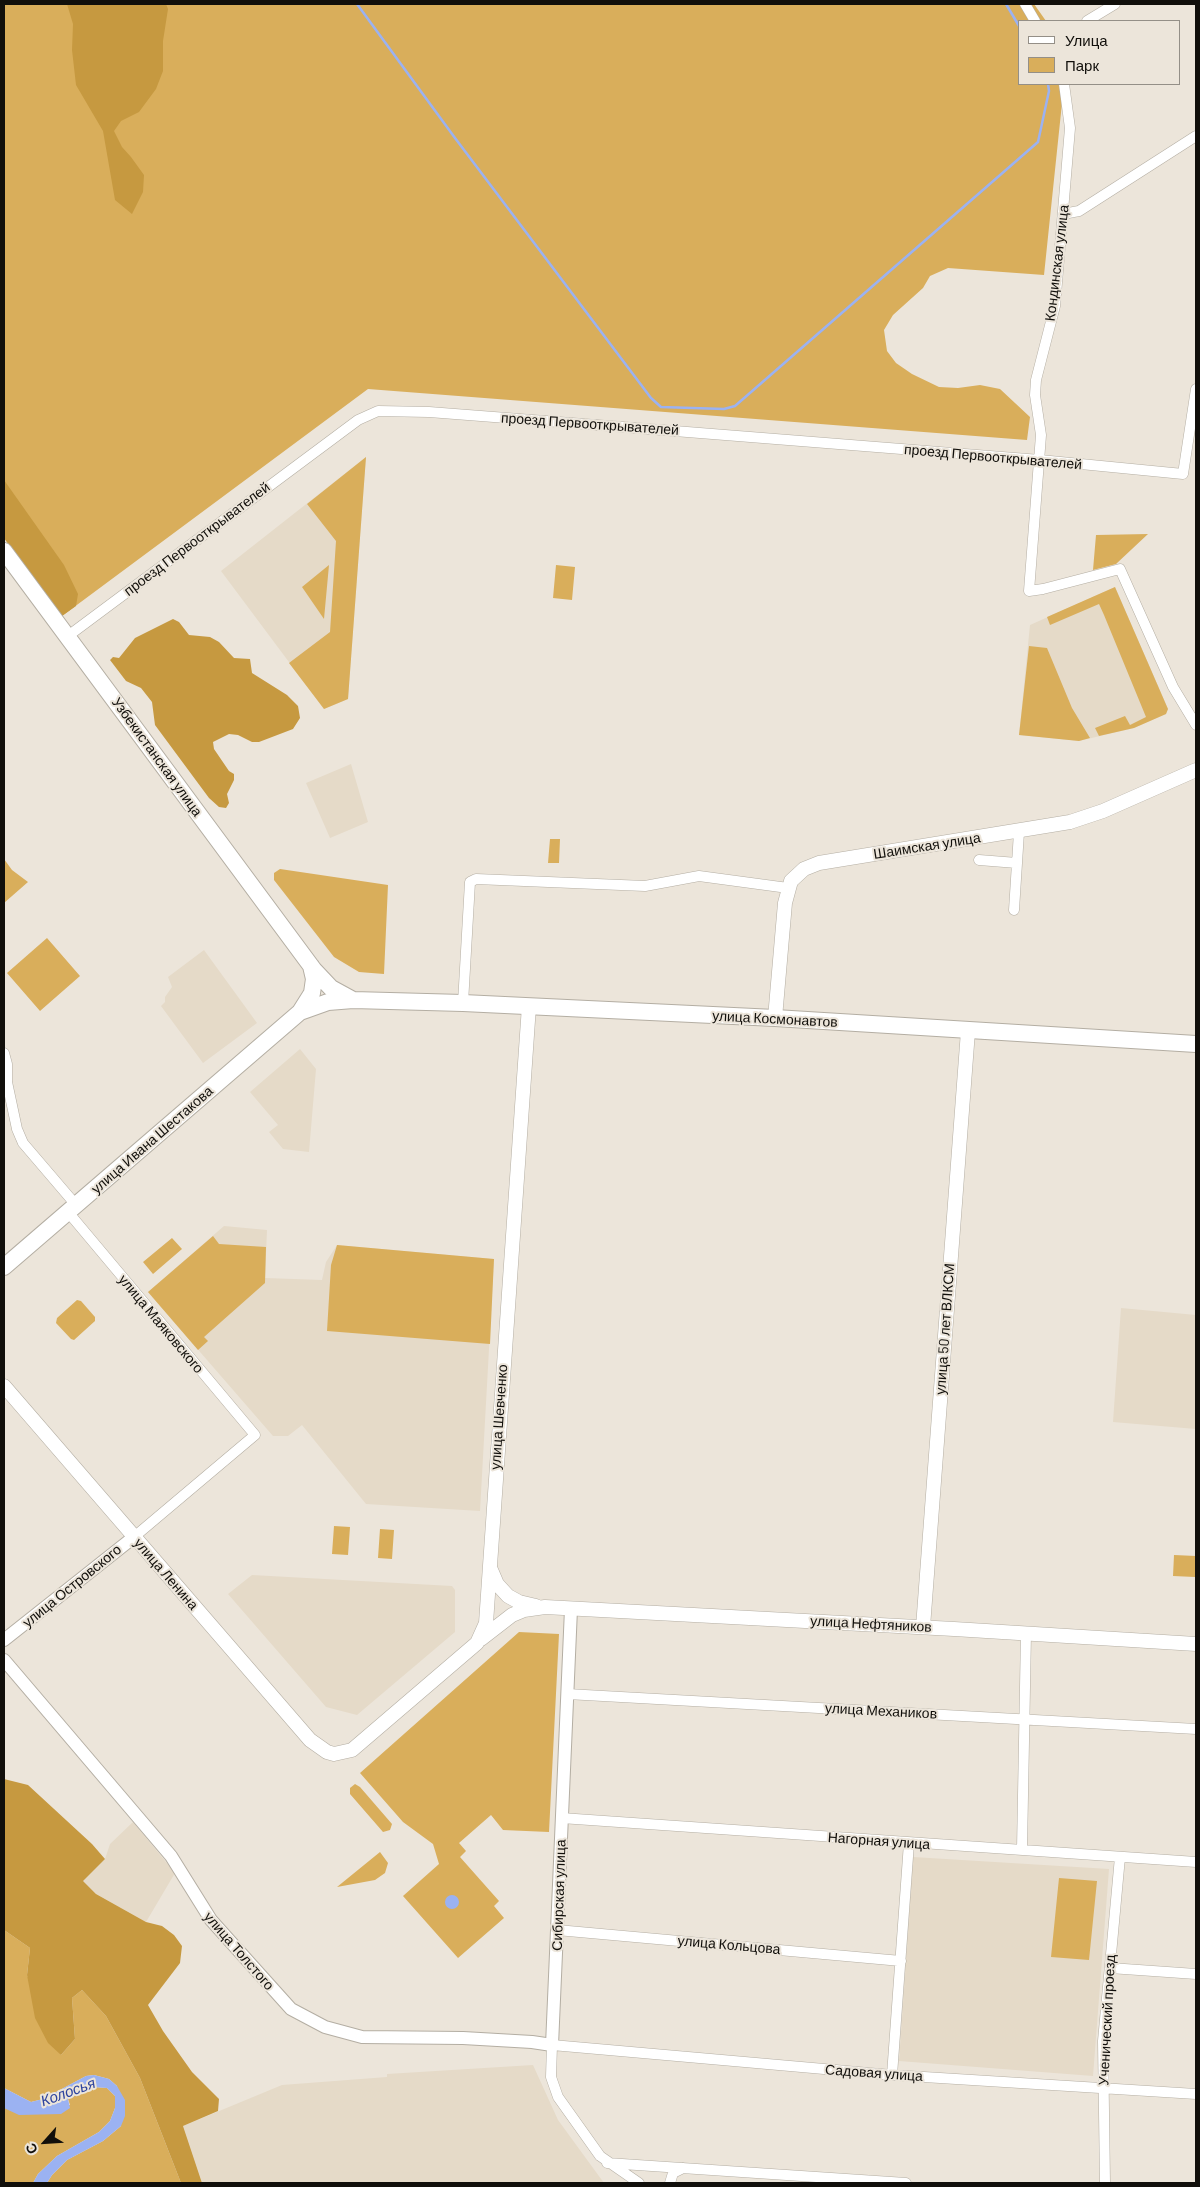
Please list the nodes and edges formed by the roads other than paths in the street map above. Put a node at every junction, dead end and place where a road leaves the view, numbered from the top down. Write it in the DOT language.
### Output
graph roads {
  1 [pos="1025,4"];
  2 [pos="1115,4"];
  3 [pos="1034,20"];
  4 [pos="1090,20"];
  5 [pos="1064,85"];
  6 [pos="1196,136"];
  7 [pos="1063,214"];
  8 [pos="1196,389"];
  9 [pos="1040,460"];
  10 [pos="4,551"];
  11 [pos="68,636"];
  12 [pos="1196,724"];
  13 [pos="1196,770"];
  14 [pos="1019,832"];
  15 [pos="978,860"];
  16 [pos="1017,863"];
  17 [pos="788,888"];
  18 [pos="1014,910"];
  19 [pos="310,964"];
  20 [pos="353,1000"];
  21 [pos="462,1003"];
  22 [pos="529,1006"];
  23 [pos="300,1012"];
  24 [pos="775,1018"];
  25 [pos="968,1030"];
  26 [pos="1196,1044"];
  27 [pos="4,1053"];
  28 [pos="72,1208"];
  29 [pos="4,1267"];
  30 [pos="4,1386"];
  31 [pos="255,1435"];
  32 [pos="134,1537"];
  33 [pos="490,1567"];
  34 [pos="545,1607"];
  35 [pos="570,1609"];
  36 [pos="923,1627"];
  37 [pos="1026,1633"];
  38 [pos="4,1640"];
  39 [pos="477,1643"];
  40 [pos="1196,1644"];
  41 [pos="4,1660"];
  42 [pos="566,1694"];
  43 [pos="1023,1718"];
  44 [pos="1196,1729"];
  45 [pos="334,1754"];
  46 [pos="561,1818"];
  47 [pos="909,1843"];
  48 [pos="1022,1849"];
  49 [pos="1120,1857"];
  50 [pos="1196,1862"];
  51 [pos="557,1930"];
  52 [pos="900,1961"];
  53 [pos="1110,1968"];
  54 [pos="1196,1974"];
  55 [pos="552,2045"];
  56 [pos="892,2074"];
  57 [pos="1103,2087"];
  58 [pos="1196,2094"];
  59 [pos="607,2163"];
  60 [pos="684,2168"];
  61 [pos="639,2183"];
  62 [pos="670,2183"];
  63 [pos="906,2183"];
  64 [pos="1105,2183"];
  1 -- 3 [label="street"];
  2 -- 4 [label="street"];
  5 -- 7 [label="street, Кондинская улица"];
  6 -- 7 [label="street"];
  7 -- 9 [label="street, Кондинская улица"];
  8 -- 9 [label="street, проезд Первооткрывателей"];
  9 -- 11 [label="street, проезд Первооткрывателей"];
  9 -- 12 [label="street, Кондинская улица"];
  10 -- 11 [label="main road, Узбекистанская улица"];
  11 -- 19 [label="main road, Узбекистанская улица"];
  13 -- 14 [label="main road, Шаимская улица"];
  14 -- 16 [label="street"];
  14 -- 17 [label="main road, Шаимская улица"];
  15 -- 16 [label="street"];
  16 -- 18 [label="street"];
  17 -- 21 [label="street"];
  17 -- 24 [label="main road"];
  19 -- 20 [label="main road, Узбекистанская улица"];
  19 -- 23 [label="main road"];
  20 -- 21 [label="main road, улица Космонавтов"];
  20 -- 23 [label="main road, улица Космонавтов"];
  21 -- 22 [label="main road, улица Космонавтов"];
  22 -- 24 [label="main road, улица Космонавтов"];
  22 -- 33 [label="main road, улица Шевченко"];
  23 -- 28 [label="main road, улица Ивана Шестакова"];
  24 -- 25 [label="main road, улица Космонавтов"];
  25 -- 26 [label="main road, улица Космонавтов"];
  25 -- 36 [label="main road, улица 50 лет ВЛКСМ"];
  27 -- 28 [label="street, улица Маяковского"];
  28 -- 29 [label="main road, улица Ивана Шестакова"];
  28 -- 31 [label="street, улица Маяковского"];
  30 -- 32 [label="main road, улица Ленина"];
  31 -- 32 [label="street, улица Островского"];
  32 -- 38 [label="street, улица Островского"];
  32 -- 45 [label="main road, улица Ленина"];
  33 -- 34 [label="main road, улица Нефтяников"];
  33 -- 39 [label="main road, улица Шевченко"];
  34 -- 35 [label="main road, улица Нефтяников"];
  34 -- 39 [label="main road, улица Нефтяников"];
  35 -- 36 [label="main road, улица Нефтяников"];
  35 -- 42 [label="street, Сибирская улица"];
  36 -- 37 [label="main road, улица Нефтяников"];
  37 -- 40 [label="main road, улица Нефтяников"];
  37 -- 43 [label="street"];
  39 -- 45 [label="main road, улица Шевченко"];
  41 -- 55 [label="street, улица Толстого"];
  42 -- 43 [label="street, улица Механиков"];
  42 -- 46 [label="street, Сибирская улица"];
  43 -- 44 [label="street, улица Механиков"];
  43 -- 48 [label="street"];
  46 -- 47 [label="street, Нагорная улица"];
  46 -- 51 [label="street, Сибирская улица"];
  47 -- 48 [label="street, Нагорная улица"];
  47 -- 52 [label="street"];
  48 -- 49 [label="street, Нагорная улица"];
  49 -- 50 [label="street, Нагорная улица"];
  49 -- 53 [label="street, Ученический проезд"];
  51 -- 52 [label="street, улица Кольцова"];
  51 -- 55 [label="street, Сибирская улица"];
  52 -- 56 [label="street"];
  53 -- 54 [label="street"];
  53 -- 57 [label="street, Ученический проезд"];
  55 -- 56 [label="street, Садовая улица"];
  55 -- 59 [label="street, Сибирская улица"];
  56 -- 57 [label="street, Садовая улица"];
  57 -- 58 [label="street, Садовая улица"];
  57 -- 64 [label="street, Ученический проезд"];
  59 -- 60 [label="street"];
  59 -- 61 [label="street, Сибирская улица"];
  60 -- 62 [label="street"];
  60 -- 63 [label="street"];
}
